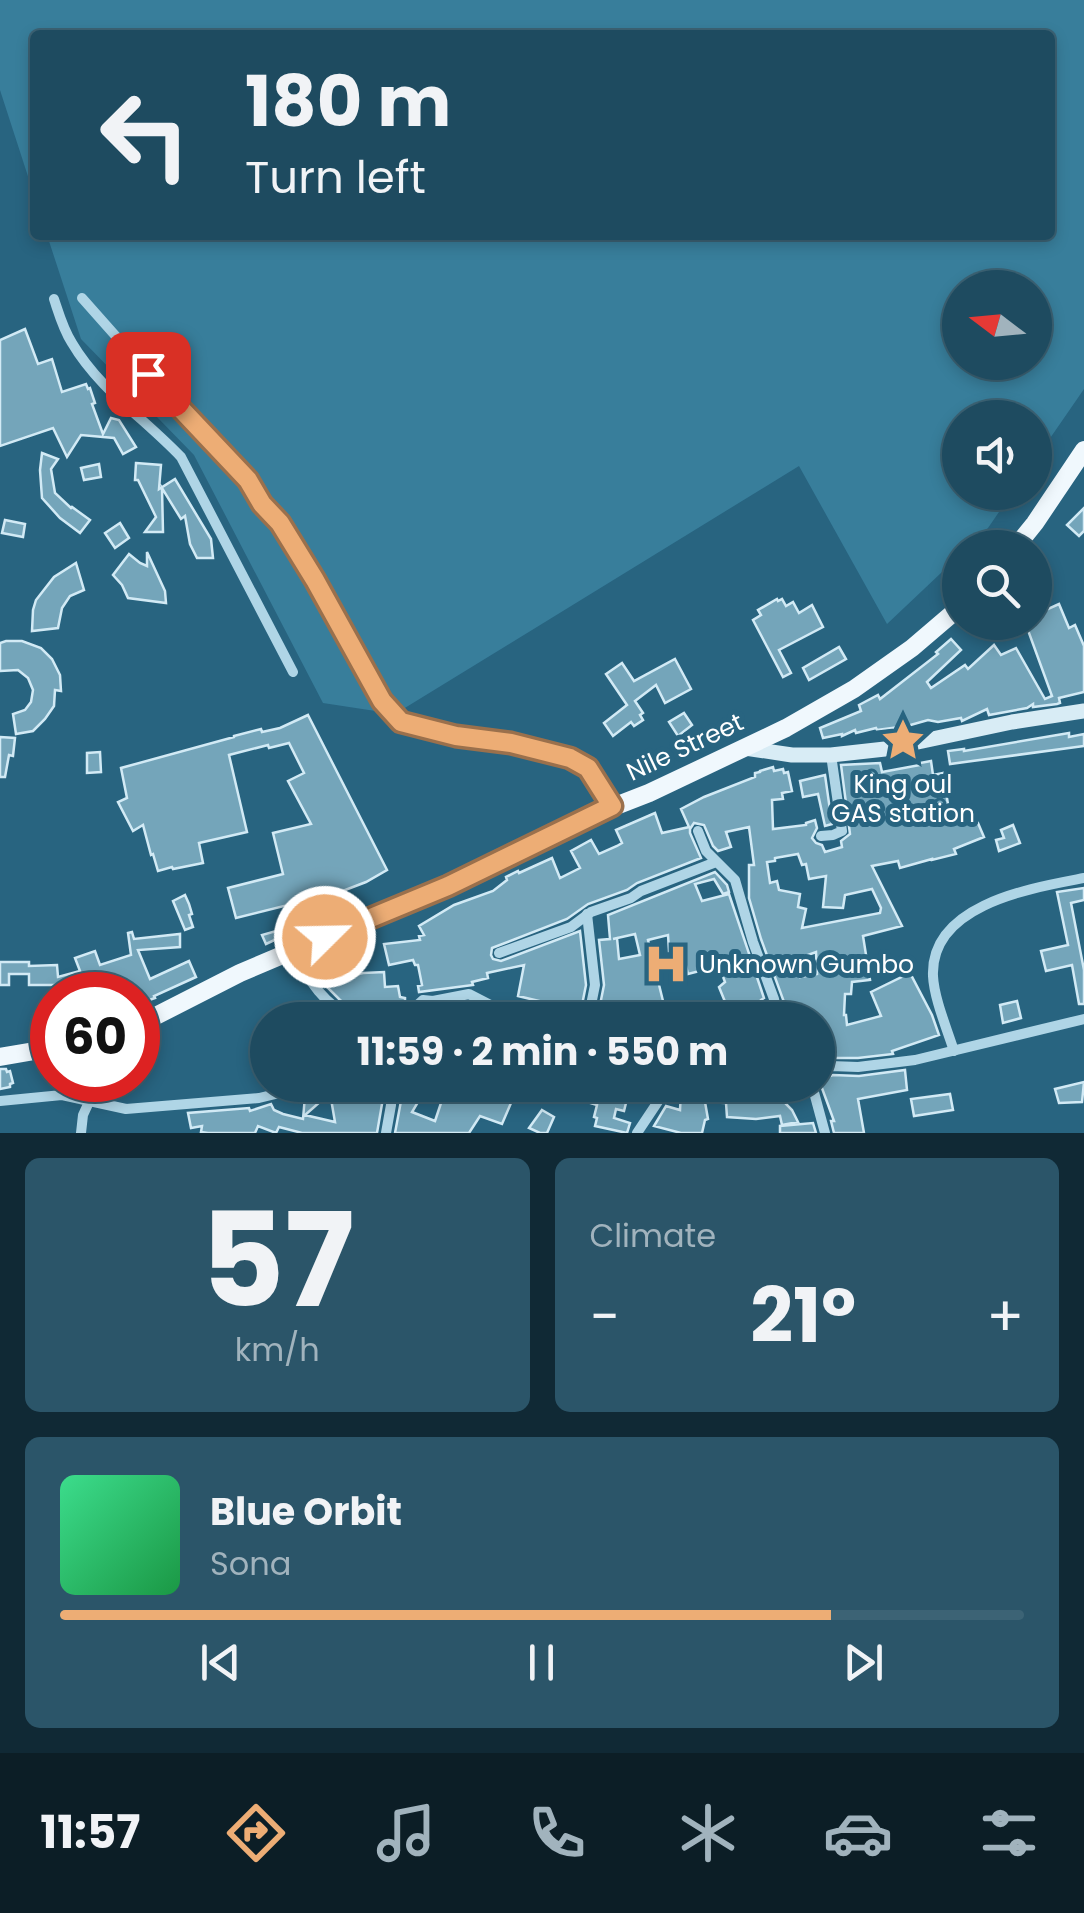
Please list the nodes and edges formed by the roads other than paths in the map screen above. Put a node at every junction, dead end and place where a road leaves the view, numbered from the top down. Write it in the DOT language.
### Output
graph roads {
  1 [pos="82,298"];
  2 [pos="54,299"];
  3 [pos="1084,450"];
  4 [pos="1029,530"];
  5 [pos="942,622"];
  6 [pos="293,672"];
  7 [pos="1084,711"];
  8 [pos="745,748"];
  9 [pos="831,755"];
  10 [pos="612,806"];
  11 [pos="698,831"];
  12 [pos="821,836"];
  13 [pos="716,862"];
  14 [pos="1084,878"];
  15 [pos="587,914"];
  16 [pos="296,950"];
  17 [pos="499,953"];
  18 [pos="327,1002"];
  19 [pos="421,1002"];
  20 [pos="485,1002"];
  21 [pos="591,1002"];
  22 [pos="775,1002"];
  23 [pos="160,1013"];
  24 [pos="1084,1019"];
  25 [pos="954,1051"];
  26 [pos="30,1052"];
  27 [pos="0,1058"];
  28 [pos="835,1066"];
  29 [pos="30,1098"];
  30 [pos="250,1099"];
  31 [pos="0,1101"];
  32 [pos="89,1102"];
  33 [pos="389,1102"];
  34 [pos="658,1102"];
  35 [pos="817,1102"];
  36 [pos="81,1133"];
  37 [pos="386,1133"];
  38 [pos="637,1133"];
  39 [pos="825,1133"];
  1 -- 10 [label="street"];
  2 -- 6 [label="street"];
  3 -- 4 [label="main road"];
  5 -- 8 [label="main road, Nile Street"];
  7 -- 9 [label="main road"];
  8 -- 9 [label="main road"];
  8 -- 10 [label="main road, Nile Street"];
  9 -- 12 [label="street"];
  10 -- 16 [label="main road, Nile Street"];
  11 -- 13 [label="street"];
  13 -- 15 [label="street"];
  13 -- 22 [label="street"];
  14 -- 25 [label="street"];
  15 -- 17 [label="street"];
  15 -- 21 [label="street"];
  16 -- 18 [label="street"];
  16 -- 23 [label="main road, Nile Street"];
  19 -- 20 [label="street"];
  24 -- 25 [label="street"];
  25 -- 28 [label="street"];
  26 -- 27 [label="main road"];
  29 -- 31 [label="street"];
  30 -- 32 [label="street"];
  32 -- 36 [label="street"];
  33 -- 37 [label="street"];
  34 -- 38 [label="street"];
  35 -- 39 [label="street"];
}
